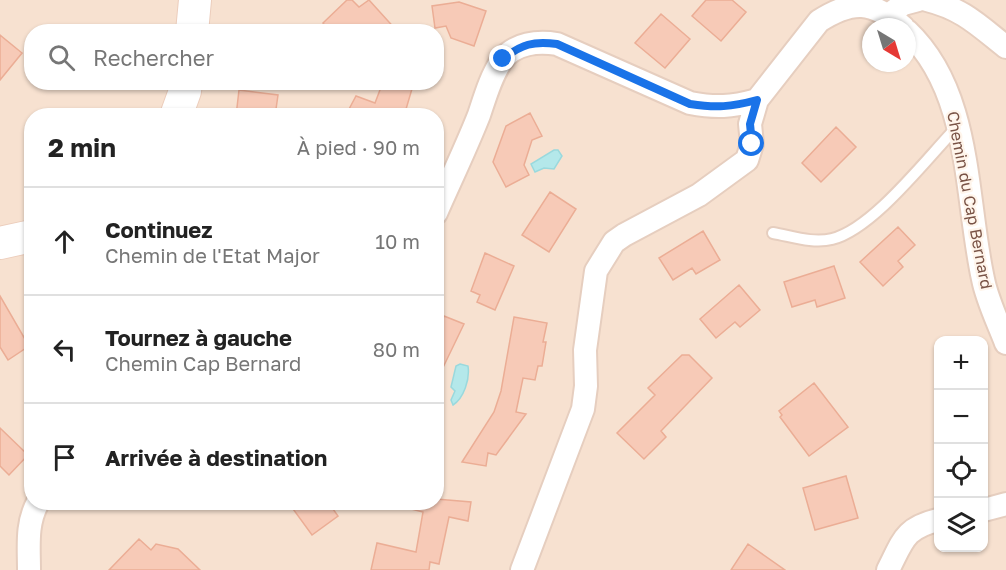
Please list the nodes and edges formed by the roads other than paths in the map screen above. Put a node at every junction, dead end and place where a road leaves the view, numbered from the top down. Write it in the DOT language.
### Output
graph roads {
  1 [pos="195,0"];
  2 [pos="918,0"];
  3 [pos="927,0"];
  4 [pos="891,18"];
  5 [pos="897,18"];
  6 [pos="193,24"];
  7 [pos="916,41"];
  8 [pos="1006,47"];
  9 [pos="185,90"];
  10 [pos="757,100"];
  11 [pos="179,108"];
  12 [pos="957,126"];
  13 [pos="444,195"];
  14 [pos="772,233"];
  15 [pos="24,238"];
  16 [pos="0,243"];
  17 [pos="1006,343"];
  18 [pos="1006,504"];
  19 [pos="988,509"];
  20 [pos="34,510"];
  21 [pos="934,522"];
  22 [pos="29,570"];
  23 [pos="522,570"];
  24 [pos="888,570"];
  1 -- 6 [label="street"];
  2 -- 5 [label="street"];
  3 -- 8 [label="street"];
  4 -- 10 [label="street"];
  7 -- 12 [label="street, Chemin du Cap Bernard"];
  9 -- 11 [label="street"];
  10 -- 13 [label="street"];
  10 -- 23 [label="street"];
  12 -- 14 [label="lane"];
  12 -- 17 [label="street, Chemin du Cap Bernard"];
  15 -- 16 [label="street"];
  18 -- 19 [label="street"];
  20 -- 22 [label="street"];
  21 -- 24 [label="street"];
}
